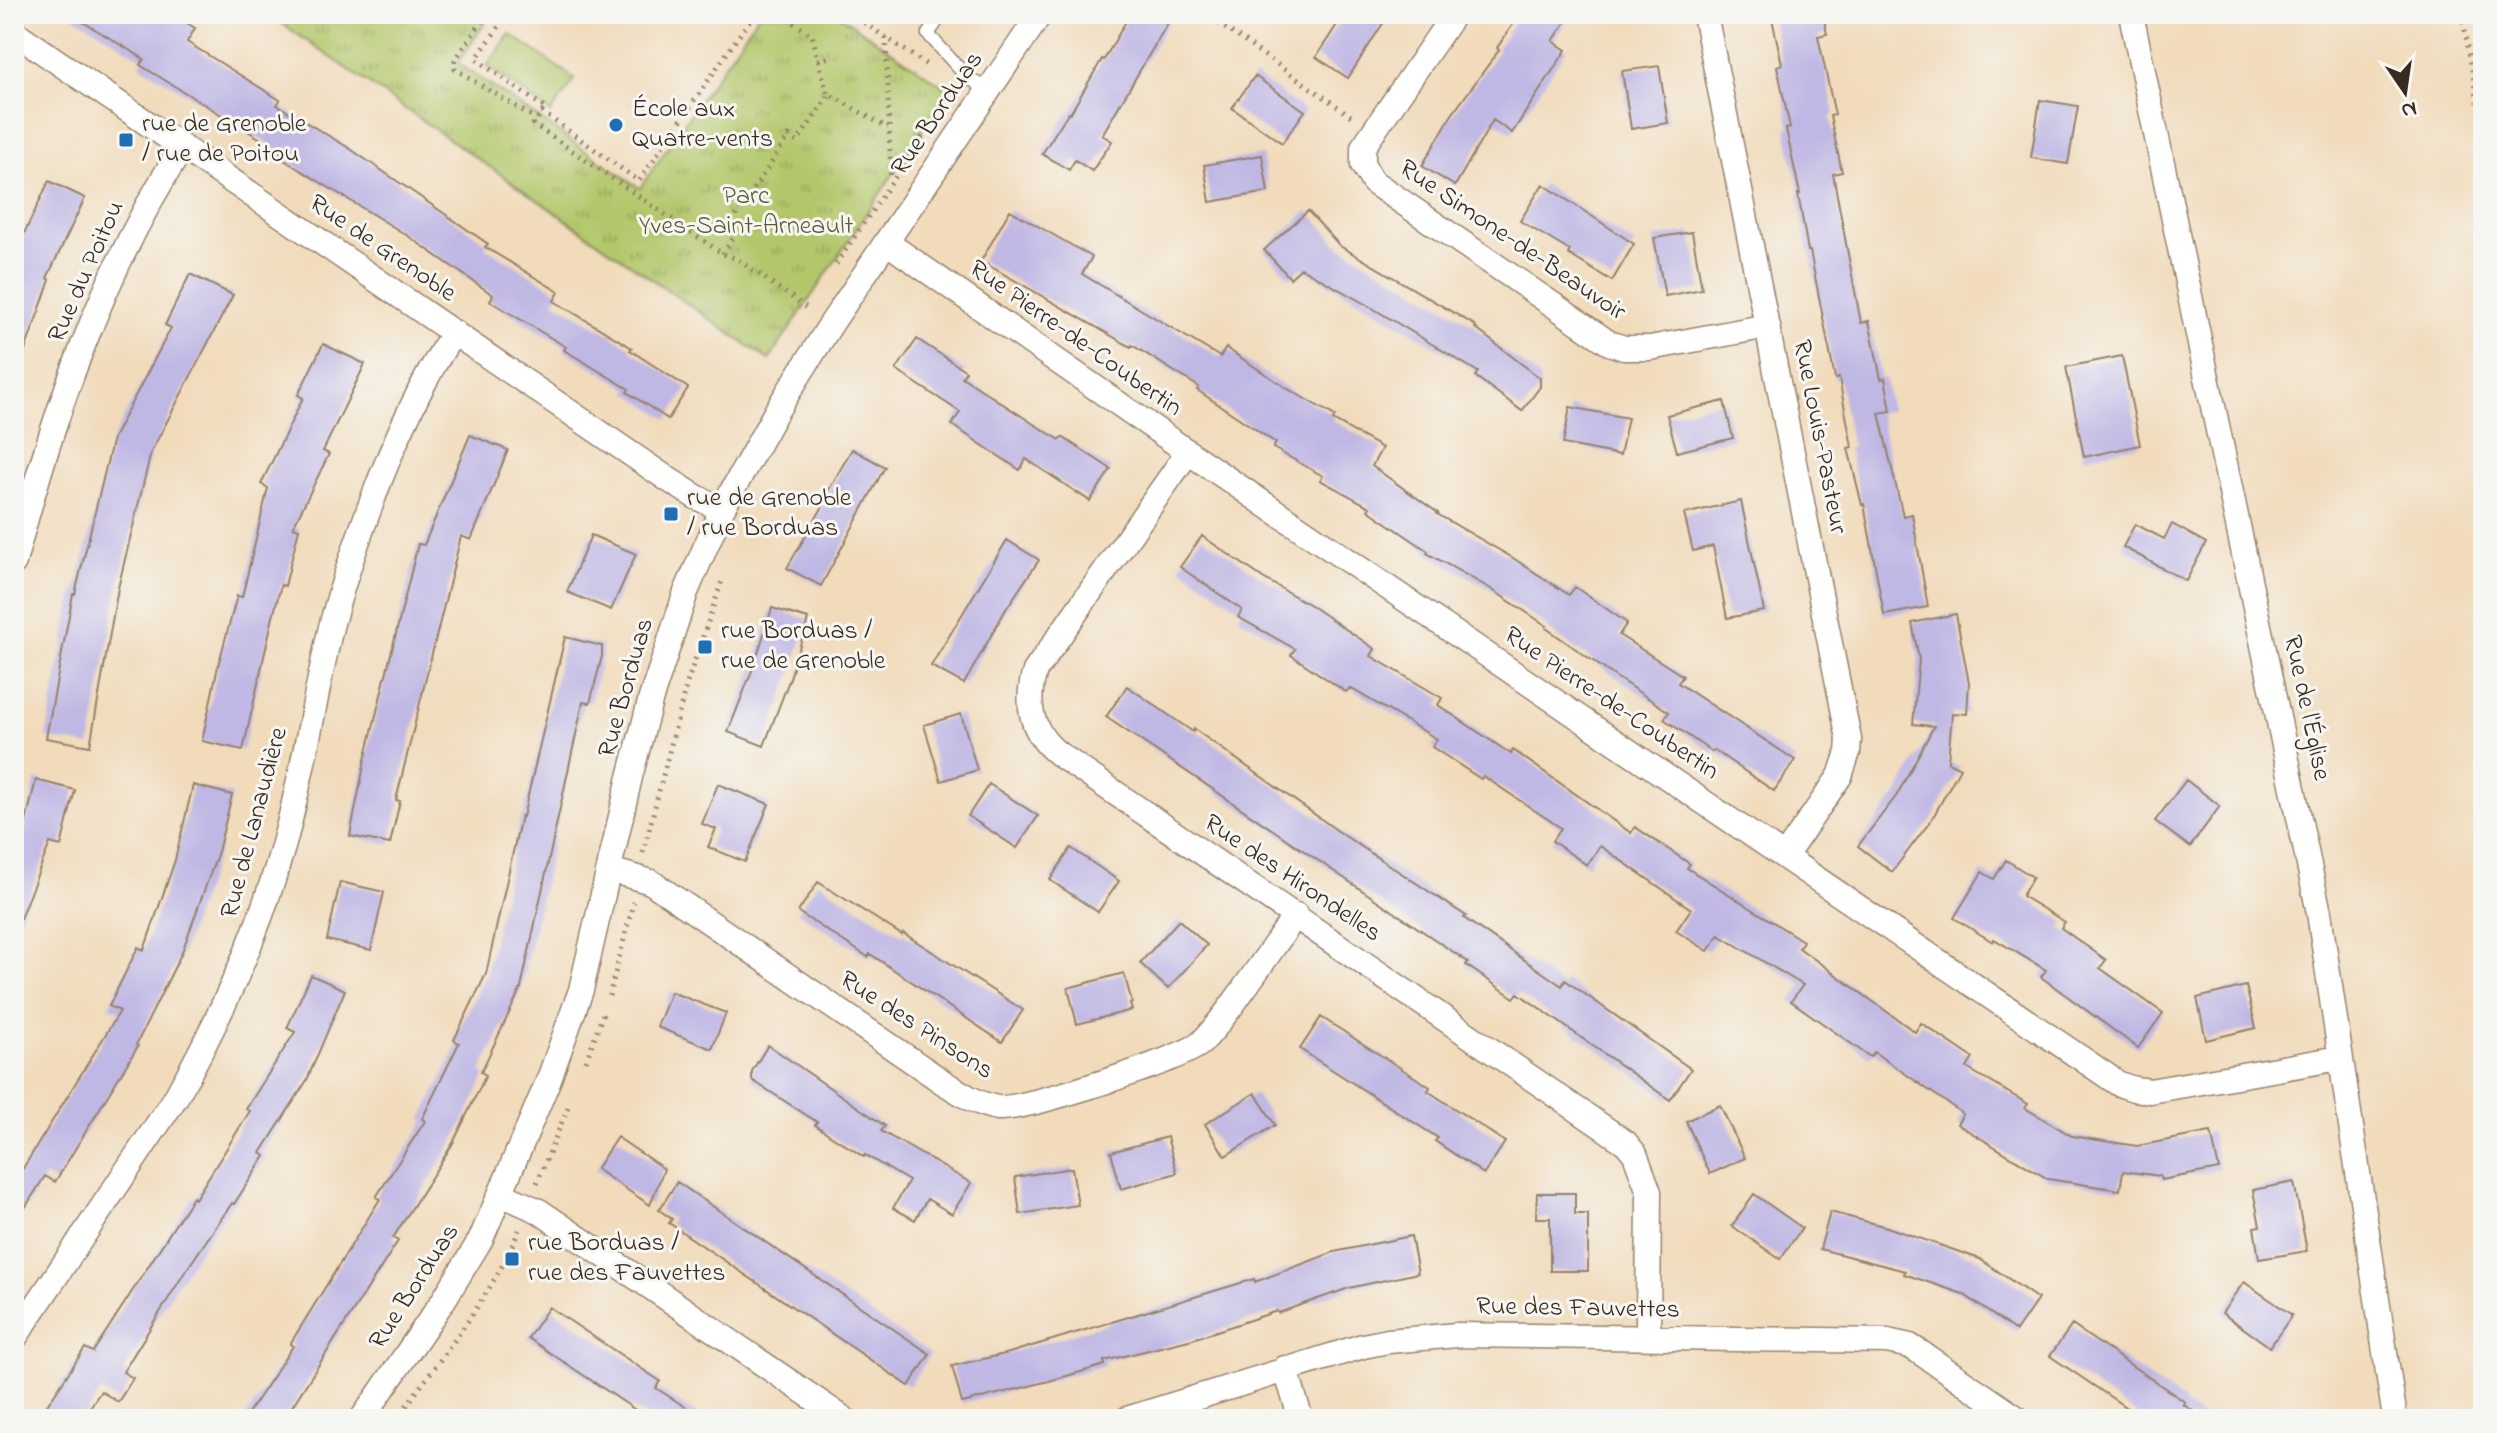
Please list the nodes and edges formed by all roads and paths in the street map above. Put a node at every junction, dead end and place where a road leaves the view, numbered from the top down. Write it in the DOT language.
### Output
graph roads {
  1 [pos="487,14"];
  2 [pos="508,14"];
  3 [pos="754,14"];
  4 [pos="780,14"];
  5 [pos="851,14"];
  6 [pos="942,14"];
  7 [pos="1040,14"];
  8 [pos="1205,14"];
  9 [pos="1454,14"];
  10 [pos="1705,14"];
  11 [pos="2131,14"];
  12 [pos="2462,14"];
  13 [pos="14,32"];
  14 [pos="886,37"];
  15 [pos="830,57"];
  16 [pos="818,60"];
  17 [pos="934,70"];
  18 [pos="988,91"];
  19 [pos="830,94"];
  20 [pos="542,112"];
  21 [pos="536,119"];
  22 [pos="1358,121"];
  23 [pos="888,128"];
  24 [pos="2483,130"];
  25 [pos="182,148"];
  26 [pos="891,180"];
  27 [pos="886,242"];
  28 [pos="723,254"];
  29 [pos="807,308"];
  30 [pos="1768,326"];
  31 [pos="454,332"];
  32 [pos="1188,452"];
  33 [pos="722,509"];
  34 [pos="14,562"];
  35 [pos="728,566"];
  36 [pos="645,847"];
  37 [pos="1785,856"];
  38 [pos="610,870"];
  39 [pos="1296,915"];
  40 [pos="2340,1058"];
  41 [pos="501,1194"];
  42 [pos="513,1245"];
  43 [pos="1648,1337"];
  44 [pos="14,1339"];
  45 [pos="1285,1368"];
  46 [pos="362,1419"];
  47 [pos="397,1419"];
  48 [pos="844,1419"];
  49 [pos="1127,1419"];
  50 [pos="1301,1419"];
  51 [pos="2018,1419"];
  52 [pos="2395,1419"];
  1 -- 21 [label="path"];
  2 -- 20 [label="path"];
  3 -- 20 [label="path"];
  4 -- 16 [label="path"];
  5 -- 14 [label="path"];
  6 -- 18 [label="lane"];
  7 -- 18 [label="street, Rue Borduas"];
  8 -- 22 [label="path"];
  9 -- 30 [label="street, Rue Simone-de-Beauvoir"];
  10 -- 30 [label="street, Rue Louis-Pasteur"];
  11 -- 40 [label="street, Rue de l'Église"];
  12 -- 24 [label="path"];
  13 -- 25 [label="street, Rue de Grenoble"];
  14 -- 17 [label="path"];
  14 -- 23 [label="path"];
  15 -- 16 [label="path"];
  16 -- 19 [label="path"];
  18 -- 27 [label="street, Rue Borduas"];
  19 -- 23 [label="path"];
  19 -- 28 [label="path"];
  20 -- 21 [label="path"];
  21 -- 28 [label="path"];
  23 -- 26 [label="path"];
  25 -- 31 [label="street, Rue de Grenoble"];
  25 -- 34 [label="street, Rue du Poitou"];
  27 -- 32 [label="street, Rue Pierre-de-Coubertin"];
  27 -- 33 [label="street, Rue Borduas"];
  28 -- 29 [label="path"];
  30 -- 37 [label="street, Rue Louis-Pasteur"];
  31 -- 33 [label="street, Rue de Grenoble"];
  31 -- 44 [label="street, Rue de Lanaudière"];
  32 -- 37 [label="street, Rue Pierre-de-Coubertin"];
  32 -- 39 [label="street, Rue des Hirondelles"];
  33 -- 38 [label="street, Rue Borduas"];
  35 -- 36 [label="path"];
  37 -- 40 [label="street, Rue Pierre-de-Coubertin"];
  38 -- 39 [label="street, Rue des Pinsons"];
  38 -- 41 [label="street, Rue Borduas"];
  39 -- 43 [label="street, Rue des Hirondelles"];
  40 -- 52 [label="street, Rue de l'Église"];
  41 -- 46 [label="street, Rue Borduas"];
  41 -- 48 [label="street"];
  42 -- 47 [label="path"];
  43 -- 45 [label="street, Rue des Fauvettes"];
  43 -- 51 [label="street, Rue des Fauvettes"];
  45 -- 49 [label="street, Rue des Fauvettes"];
  45 -- 50 [label="street"];
}
